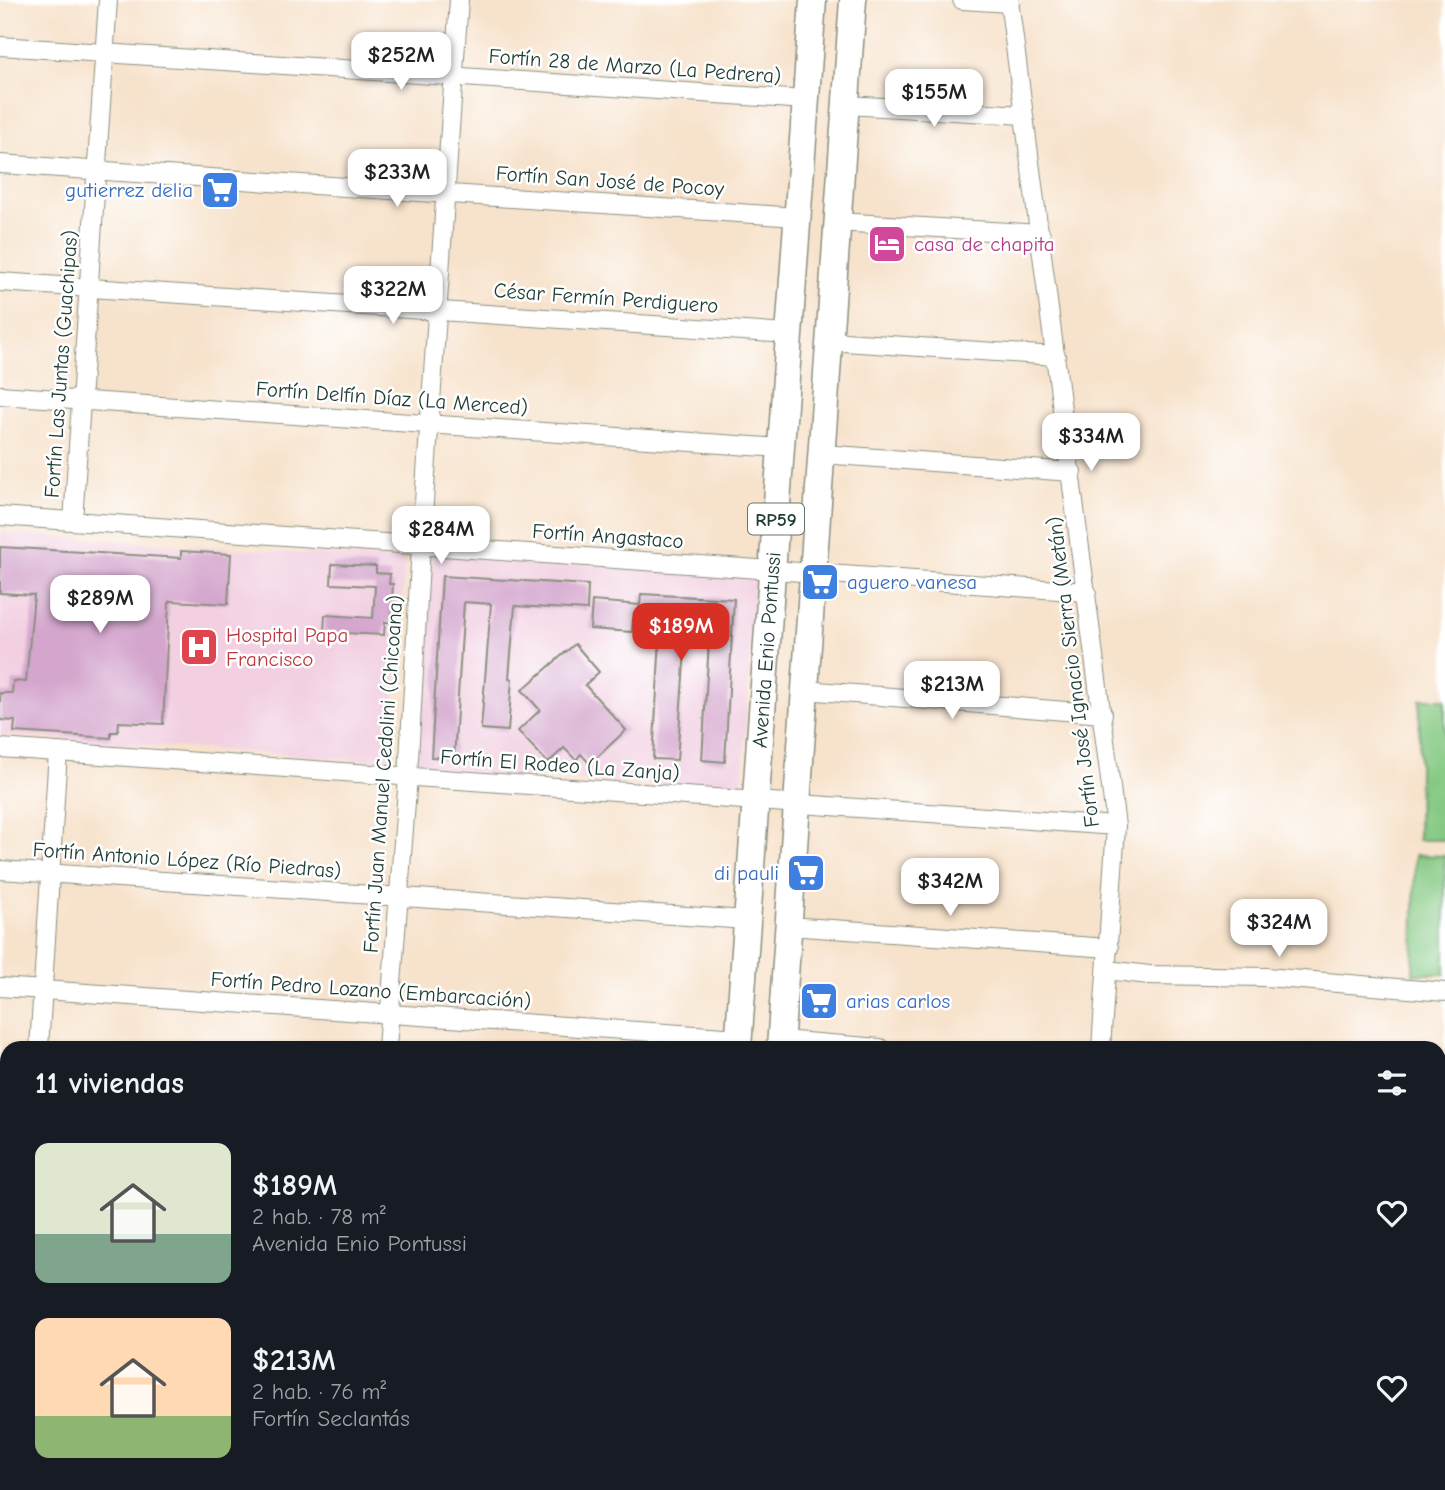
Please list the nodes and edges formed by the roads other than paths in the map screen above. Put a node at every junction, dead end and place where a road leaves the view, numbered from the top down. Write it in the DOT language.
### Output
graph roads {
  1 [pos="108,0"];
  2 [pos="459,0"];
  3 [pos="813,0"];
  4 [pos="853,0"];
  5 [pos="962,0"];
  6 [pos="1010,2"];
  7 [pos="0,46"];
  8 [pos="105,53"];
  9 [pos="454,76"];
  10 [pos="806,100"];
  11 [pos="846,105"];
  12 [pos="1024,115"];
  13 [pos="0,164"];
  14 [pos="97,169"];
  15 [pos="445,193"];
  16 [pos="797,217"];
  17 [pos="837,222"];
  18 [pos="1041,234"];
  19 [pos="0,282"];
  20 [pos="88,286"];
  21 [pos="438,310"];
  22 [pos="789,334"];
  23 [pos="828,341"];
  24 [pos="1056,356"];
  25 [pos="0,395"];
  26 [pos="80,399"];
  27 [pos="430,423"];
  28 [pos="781,447"];
  29 [pos="822,454"];
  30 [pos="1072,472"];
  31 [pos="0,516"];
  32 [pos="73,521"];
  33 [pos="421,545"];
  34 [pos="772,570"];
  35 [pos="813,573"];
  36 [pos="1087,592"];
  37 [pos="805,690"];
  38 [pos="1103,714"];
  39 [pos="0,748"];
  40 [pos="58,752"];
  41 [pos="408,777"];
  42 [pos="755,802"];
  43 [pos="797,804"];
  44 [pos="1116,826"];
  45 [pos="0,870"];
  46 [pos="50,873"];
  47 [pos="399,897"];
  48 [pos="747,920"];
  49 [pos="788,926"];
  50 [pos="1109,948"];
  51 [pos="1107,970"];
  52 [pos="0,987"];
  53 [pos="43,990"];
  54 [pos="1445,992"];
  55 [pos="390,1014"];
  56 [pos="39,1041"];
  57 [pos="388,1041"];
  58 [pos="714,1041"];
  59 [pos="738,1041"];
  60 [pos="781,1041"];
  61 [pos="1102,1041"];
  1 -- 8 [label="street, Fortín Las Juntas (Guachipas)"];
  2 -- 9 [label="street, Fortín Juan Manuel Cedolini (Chicoana)"];
  3 -- 10 [label="main road, Avenida Enio Pontussi / RP59"];
  4 -- 11 [label="main road, Avenida Enio Pontussi / RP59"];
  5 -- 6 [label="street"];
  6 -- 12 [label="street, Fortín José Ignacio Sierra (Metán)"];
  7 -- 8 [label="street, Fortín 28 de Marzo (La Pedrera)"];
  8 -- 9 [label="street, Fortín 28 de Marzo (La Pedrera)"];
  8 -- 14 [label="street, Fortín Las Juntas (Guachipas)"];
  9 -- 10 [label="street, Fortín 28 de Marzo (La Pedrera)"];
  9 -- 15 [label="street, Fortín Juan Manuel Cedolini (Chicoana)"];
  10 -- 16 [label="main road, Avenida Enio Pontussi / RP59"];
  11 -- 12 [label="street"];
  11 -- 17 [label="main road, Avenida Enio Pontussi / RP59"];
  12 -- 18 [label="street, Fortín José Ignacio Sierra (Metán)"];
  13 -- 14 [label="street, Fortín San José de Pocoy"];
  14 -- 15 [label="street, Fortín San José de Pocoy"];
  14 -- 20 [label="street, Fortín Las Juntas (Guachipas)"];
  15 -- 16 [label="street, Fortín San José de Pocoy"];
  15 -- 21 [label="street, Fortín Juan Manuel Cedolini (Chicoana)"];
  16 -- 22 [label="main road, Avenida Enio Pontussi / RP59"];
  17 -- 18 [label="street"];
  17 -- 23 [label="main road, Avenida Enio Pontussi / RP59"];
  18 -- 24 [label="street, Fortín José Ignacio Sierra (Metán)"];
  19 -- 20 [label="street, César Fermín Perdiguero"];
  20 -- 21 [label="street, César Fermín Perdiguero"];
  20 -- 26 [label="street, Fortín Las Juntas (Guachipas)"];
  21 -- 22 [label="street, César Fermín Perdiguero"];
  21 -- 27 [label="street, Fortín Juan Manuel Cedolini (Chicoana)"];
  22 -- 28 [label="main road, Avenida Enio Pontussi / RP59"];
  23 -- 24 [label="street"];
  23 -- 29 [label="main road, Avenida Enio Pontussi / RP59"];
  24 -- 30 [label="street, Fortín José Ignacio Sierra (Metán)"];
  25 -- 26 [label="street, Fortín Delfín Díaz (La Merced)"];
  26 -- 27 [label="street, Fortín Delfín Díaz (La Merced)"];
  26 -- 32 [label="street, Fortín Las Juntas (Guachipas)"];
  27 -- 28 [label="street, Fortín Delfín Díaz (La Merced)"];
  27 -- 33 [label="street, Fortín Juan Manuel Cedolini (Chicoana)"];
  28 -- 34 [label="main road, Avenida Enio Pontussi / RP59"];
  29 -- 30 [label="street"];
  29 -- 35 [label="main road, Avenida Enio Pontussi / RP59"];
  30 -- 36 [label="street, Fortín José Ignacio Sierra (Metán)"];
  31 -- 32 [label="street, Fortín Angastaco"];
  32 -- 33 [label="street, Fortín Angastaco"];
  33 -- 34 [label="street, Fortín Angastaco"];
  33 -- 41 [label="street, Fortín Juan Manuel Cedolini (Chicoana)"];
  34 -- 35 [label="street, Fortín Angastaco"];
  34 -- 42 [label="main road, Avenida Enio Pontussi / RP59"];
  35 -- 36 [label="street, Fortín Angastaco"];
  35 -- 37 [label="main road, Avenida Enio Pontussi / RP59"];
  36 -- 38 [label="street, Fortín José Ignacio Sierra (Metán)"];
  37 -- 38 [label="street"];
  37 -- 43 [label="main road, Avenida Enio Pontussi / RP59"];
  38 -- 44 [label="street, Fortín José Ignacio Sierra (Metán)"];
  39 -- 40 [label="street, Fortín El Rodeo (La Zanja)"];
  40 -- 41 [label="street, Fortín El Rodeo (La Zanja)"];
  40 -- 46 [label="street"];
  41 -- 42 [label="street, Fortín El Rodeo (La Zanja)"];
  41 -- 47 [label="street, Fortín Juan Manuel Cedolini (Chicoana)"];
  42 -- 43 [label="street, Fortín El Rodeo (La Zanja)"];
  42 -- 48 [label="main road, Avenida Enio Pontussi / RP59"];
  43 -- 44 [label="street, Fortín El Rodeo (La Zanja)"];
  43 -- 49 [label="main road, Avenida Enio Pontussi / RP59"];
  44 -- 50 [label="street, Fortín José Ignacio Sierra (Metán)"];
  45 -- 46 [label="street, Fortín Antonio López (Río Piedras)"];
  46 -- 47 [label="street, Fortín Antonio López (Río Piedras)"];
  46 -- 53 [label="street"];
  47 -- 48 [label="street, Fortín Antonio López (Río Piedras)"];
  47 -- 55 [label="street, Fortín Juan Manuel Cedolini (Chicoana)"];
  48 -- 59 [label="main road, Avenida Enio Pontussi / RP59"];
  49 -- 50 [label="street"];
  49 -- 60 [label="main road, Avenida Enio Pontussi / RP59"];
  50 -- 51 [label="street, Fortín José Ignacio Sierra (Metán)"];
  51 -- 54 [label="street"];
  51 -- 61 [label="street, Fortín José Ignacio Sierra (Metán)"];
  52 -- 53 [label="street, Fortín Pedro Lozano (Embarcación)"];
  53 -- 55 [label="street, Fortín Pedro Lozano (Embarcación)"];
  53 -- 56 [label="street"];
  55 -- 57 [label="street, Fortín Juan Manuel Cedolini (Chicoana)"];
  55 -- 58 [label="street, Fortín Pedro Lozano (Embarcación)"];
}
